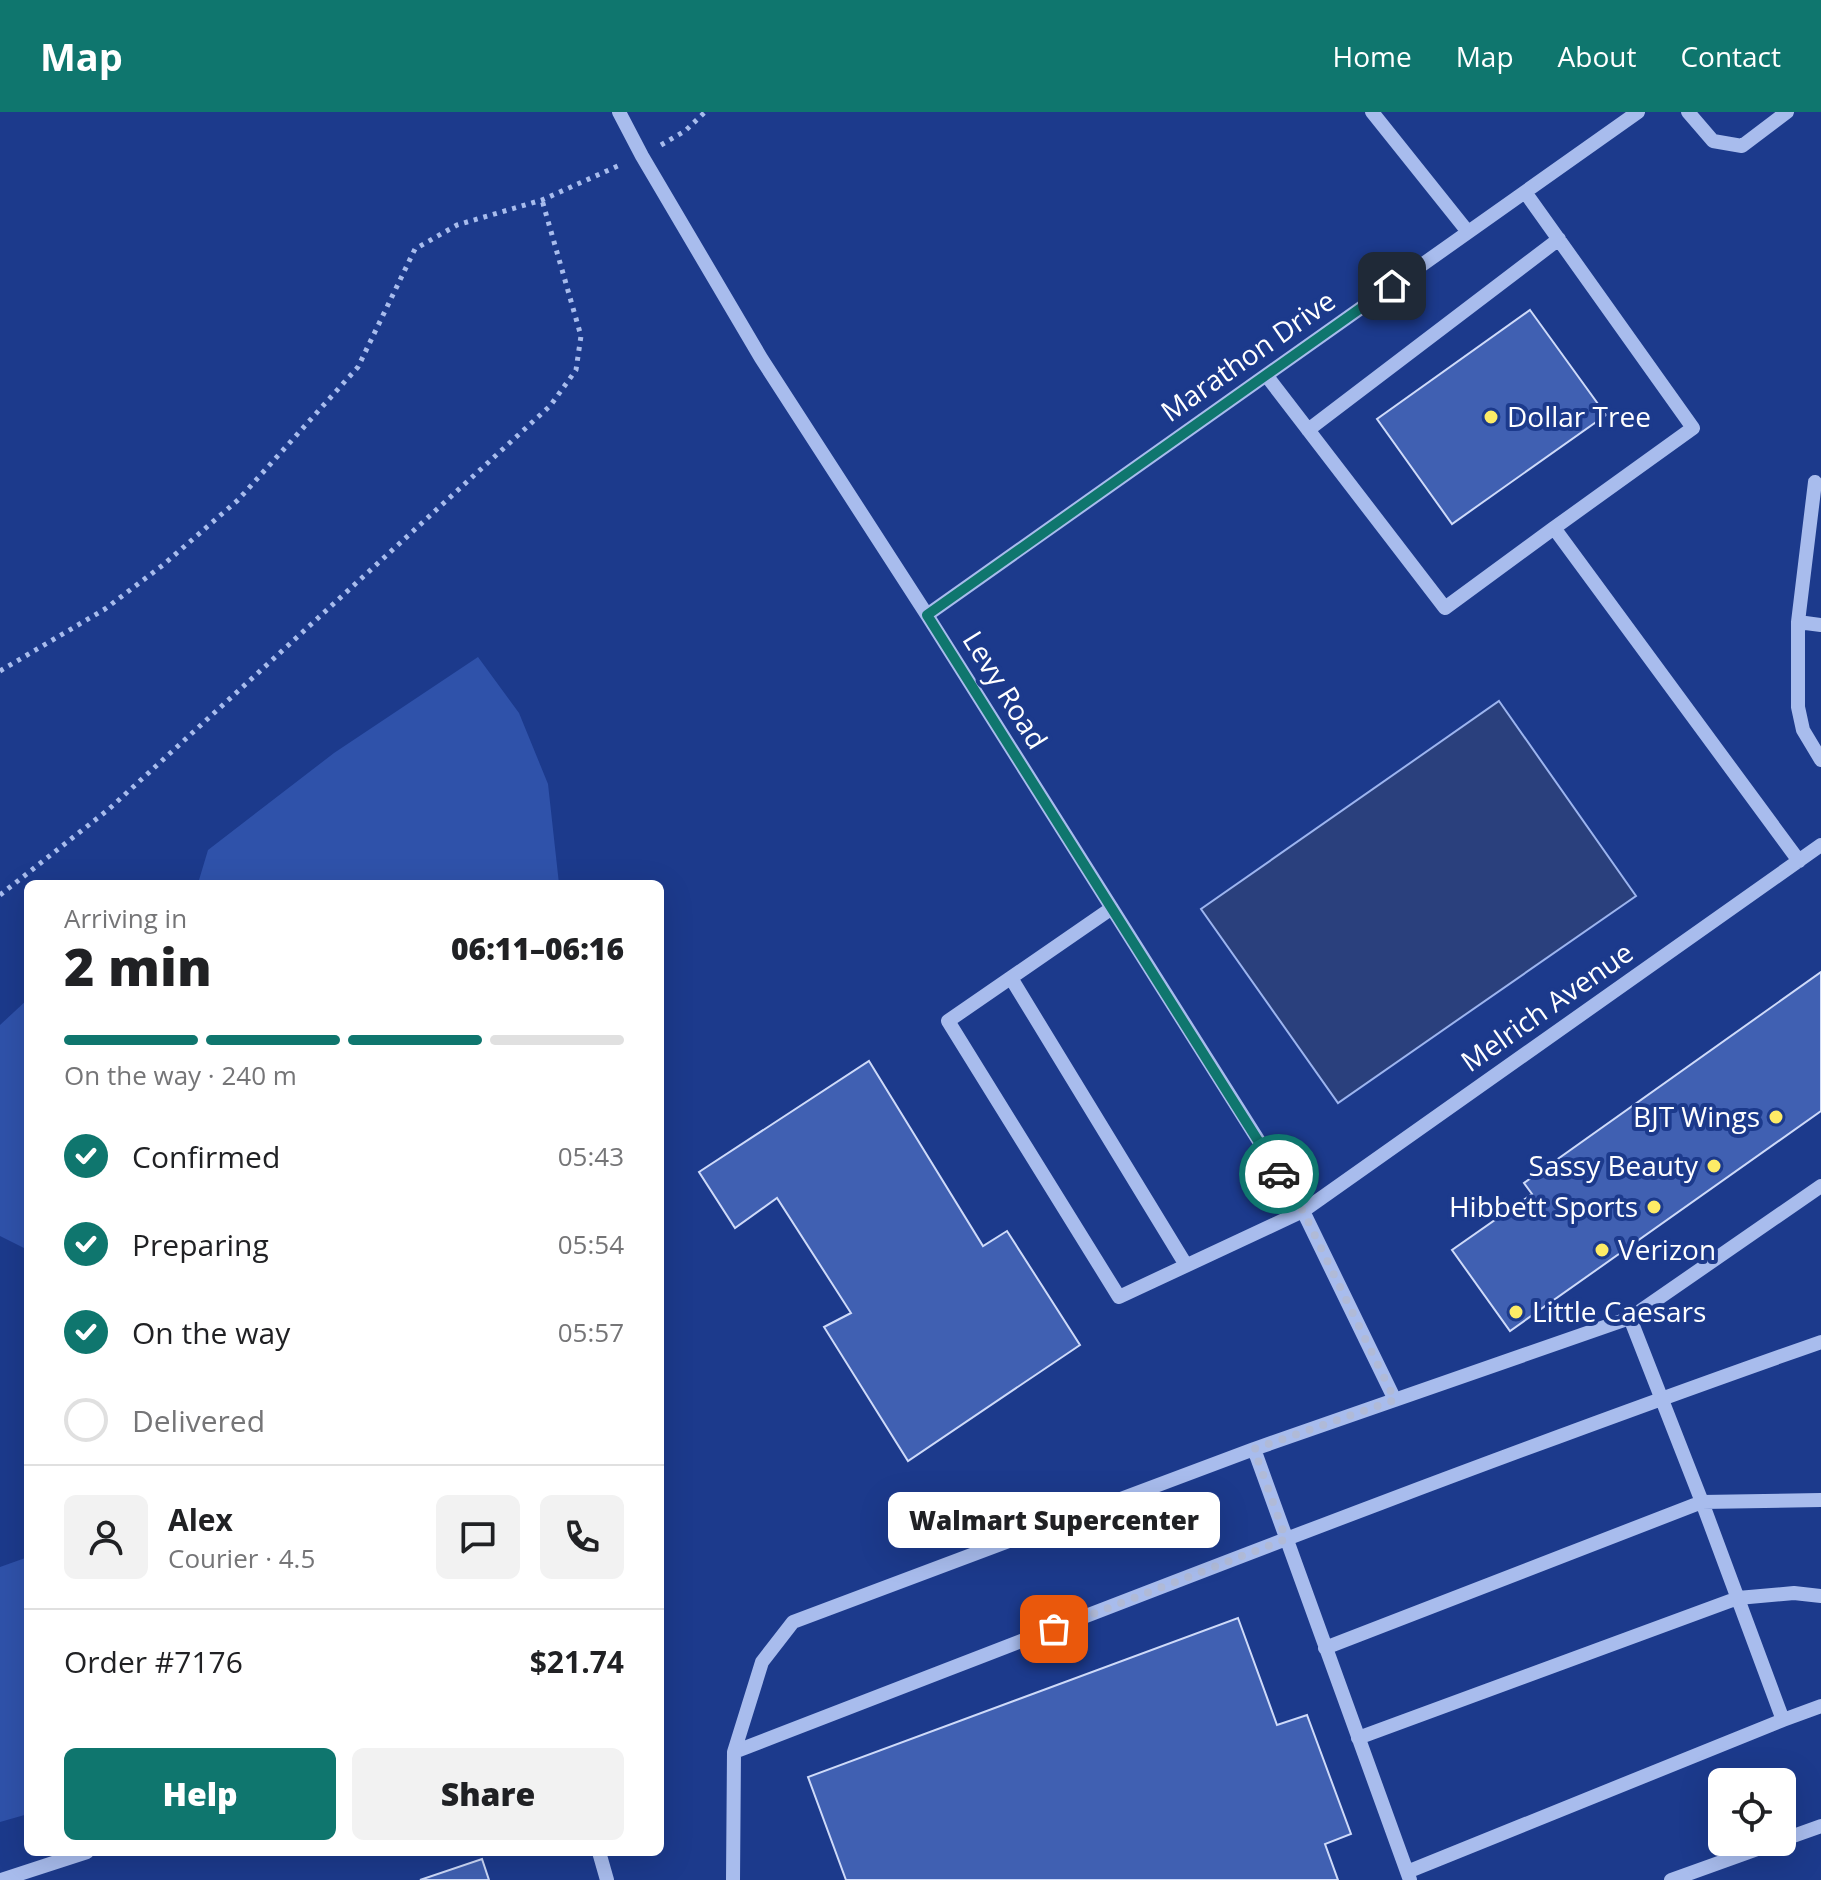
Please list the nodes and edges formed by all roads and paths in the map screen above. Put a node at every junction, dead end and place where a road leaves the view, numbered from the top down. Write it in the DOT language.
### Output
graph roads {
  1 [pos="619,112"];
  2 [pos="705,112"];
  3 [pos="1372,112"];
  4 [pos="1638,112"];
  5 [pos="1688,112"];
  6 [pos="1787,112"];
  7 [pos="642,156"];
  8 [pos="1525,192"];
  9 [pos="542,200"];
  10 [pos="1468,232"];
  11 [pos="1559,239"];
  12 [pos="1266,375"];
  13 [pos="1308,430"];
  14 [pos="1815,482"];
  15 [pos="1554,528"];
  16 [pos="927,615"];
  17 [pos="1798,622"];
  18 [pos="1821,625"];
  19 [pos="0,671"];
  20 [pos="1821,760"];
  21 [pos="1821,845"];
  22 [pos="1799,861"];
  23 [pos="0,895"];
  24 [pos="1112,908"];
  25 [pos="1011,978"];
  26 [pos="1821,1186"];
  27 [pos="1303,1211"];
  28 [pos="1186,1265"];
  29 [pos="1630,1318"];
  30 [pos="1821,1342"];
  31 [pos="1662,1398"];
  32 [pos="1395,1400"];
  33 [pos="1254,1449"];
  34 [pos="1821,1500"];
  35 [pos="1702,1502"];
  36 [pos="1286,1539"];
  37 [pos="1821,1596"];
  38 [pos="1738,1598"];
  39 [pos="1325,1648"];
  40 [pos="1821,1706"];
  41 [pos="1783,1720"];
  42 [pos="1358,1738"];
  43 [pos="734,1752"];
  44 [pos="1821,1826"];
  45 [pos="1796,1835"];
  46 [pos="75,1856"];
  47 [pos="600,1856"];
  48 [pos="1738,1856"];
  49 [pos="1408,1876"];
  50 [pos="1,1880"];
  51 [pos="607,1880"];
  52 [pos="733,1880"];
  53 [pos="1671,1880"];
  1 -- 7 [label="street, Levy Road"];
  2 -- 7 [label="path"];
  3 -- 10 [label="street"];
  4 -- 8 [label="street, Marathon Drive"];
  5 -- 6 [label="street"];
  7 -- 9 [label="path"];
  7 -- 16 [label="street, Levy Road"];
  8 -- 10 [label="street, Marathon Drive"];
  8 -- 11 [label="street"];
  9 -- 19 [label="path"];
  9 -- 23 [label="path"];
  10 -- 12 [label="street, Marathon Drive"];
  11 -- 13 [label="street"];
  11 -- 15 [label="street"];
  12 -- 13 [label="street"];
  12 -- 16 [label="street, Marathon Drive"];
  13 -- 15 [label="street"];
  14 -- 17 [label="street"];
  15 -- 22 [label="street"];
  16 -- 24 [label="street, Levy Road"];
  17 -- 18 [label="street"];
  17 -- 20 [label="street"];
  21 -- 22 [label="street, Melrich Avenue"];
  22 -- 27 [label="street, Melrich Avenue"];
  24 -- 25 [label="street"];
  24 -- 27 [label="street, Levy Road"];
  25 -- 28 [label="street"];
  25 -- 28 [label="street, Melrich Avenue"];
  26 -- 29 [label="street"];
  27 -- 28 [label="street, Melrich Avenue"];
  27 -- 32 [label="street, Levy Road"];
  29 -- 31 [label="street"];
  29 -- 32 [label="street"];
  30 -- 31 [label="street"];
  31 -- 35 [label="street"];
  31 -- 36 [label="street"];
  32 -- 33 [label="street"];
  33 -- 36 [label="street"];
  33 -- 43 [label="street"];
  34 -- 35 [label="street"];
  35 -- 38 [label="street"];
  35 -- 39 [label="street"];
  36 -- 39 [label="street"];
  36 -- 43 [label="street"];
  37 -- 38 [label="street"];
  38 -- 41 [label="street"];
  38 -- 42 [label="street"];
  39 -- 42 [label="street"];
  40 -- 41 [label="street"];
  41 -- 49 [label="street"];
  42 -- 49 [label="street"];
  43 -- 52 [label="street"];
  44 -- 45 [label="street"];
  46 -- 50 [label="street"];
  47 -- 51 [label="street"];
  48 -- 53 [label="street"];
}
